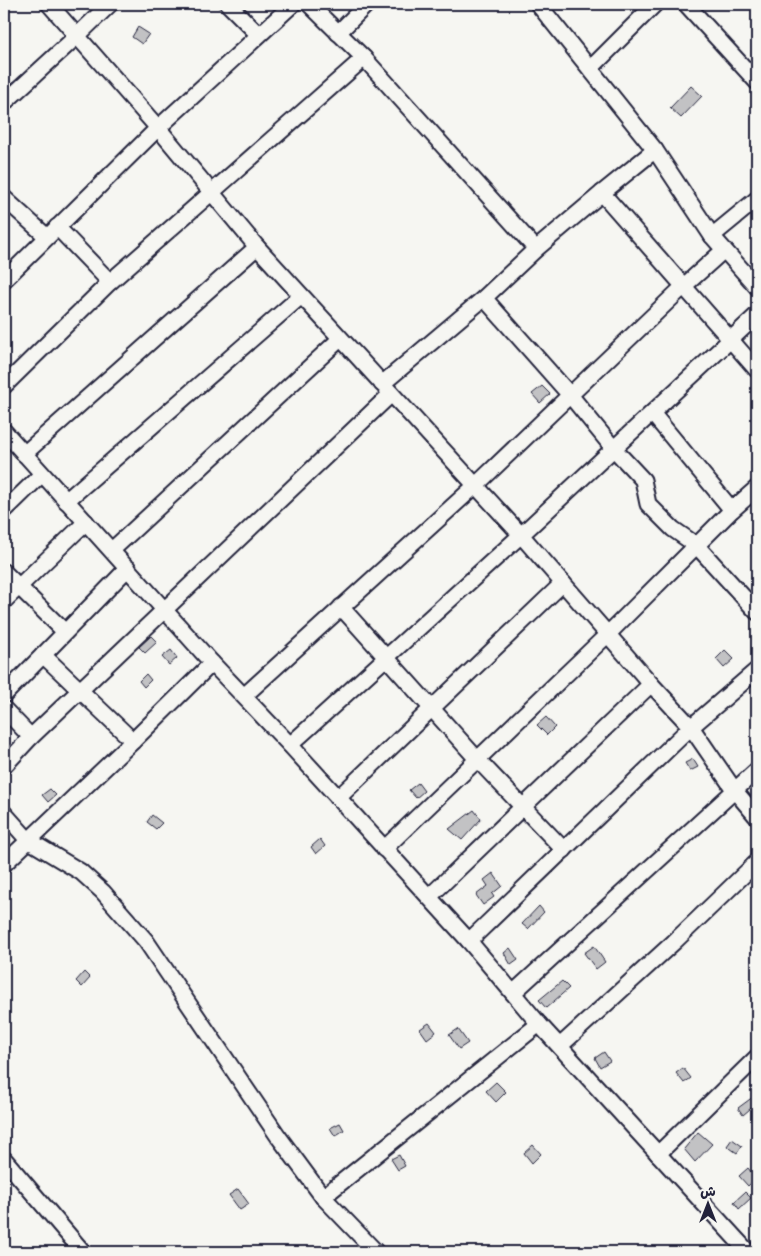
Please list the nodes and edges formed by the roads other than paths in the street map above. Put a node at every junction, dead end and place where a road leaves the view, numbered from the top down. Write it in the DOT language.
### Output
graph roads {
  1 [pos="50,4"];
  2 [pos="110,4"];
  3 [pos="228,4"];
  4 [pos="293,4"];
  5 [pos="309,4"];
  6 [pos="367,4"];
  7 [pos="538,4"];
  8 [pos="655,4"];
  9 [pos="686,4"];
  10 [pos="338,32"];
  11 [pos="259,35"];
  12 [pos="77,36"];
  13 [pos="364,58"];
  14 [pos="591,68"];
  15 [pos="757,82"];
  16 [pos="4,102"];
  17 [pos="158,128"];
  18 [pos="655,150"];
  19 [pos="211,191"];
  20 [pos="602,193"];
  21 [pos="4,198"];
  22 [pos="757,199"];
  23 [pos="52,232"];
  24 [pos="712,236"];
  25 [pos="257,247"];
  26 [pos="536,249"];
  27 [pos="724,250"];
  28 [pos="4,280"];
  29 [pos="110,282"];
  30 [pos="684,286"];
  31 [pos="757,288"];
  32 [pos="301,296"];
  33 [pos="484,298"];
  34 [pos="757,315"];
  35 [pos="340,339"];
  36 [pos="730,339"];
  37 [pos="757,370"];
  38 [pos="4,386"];
  39 [pos="386,389"];
  40 [pos="570,395"];
  41 [pos="652,413"];
  42 [pos="4,431"];
  43 [pos="614,448"];
  44 [pos="24,454"];
  45 [pos="42,474"];
  46 [pos="475,486"];
  47 [pos="757,488"];
  48 [pos="66,501"];
  49 [pos="732,510"];
  50 [pos="4,512"];
  51 [pos="86,522"];
  52 [pos="521,535"];
  53 [pos="696,545"];
  54 [pos="112,550"];
  55 [pos="128,568"];
  56 [pos="4,572"];
  57 [pos="563,583"];
  58 [pos="19,588"];
  59 [pos="4,601"];
  60 [pos="341,606"];
  61 [pos="165,609"];
  62 [pos="757,612"];
  63 [pos="65,632"];
  64 [pos="608,634"];
  65 [pos="43,655"];
  66 [pos="387,657"];
  67 [pos="212,663"];
  68 [pos="757,670"];
  69 [pos="651,684"];
  70 [pos="80,690"];
  71 [pos="4,695"];
  72 [pos="244,696"];
  73 [pos="432,708"];
  74 [pos="4,709"];
  75 [pos="691,727"];
  76 [pos="30,736"];
  77 [pos="133,741"];
  78 [pos="290,745"];
  79 [pos="477,760"];
  80 [pos="4,766"];
  81 [pos="757,770"];
  82 [pos="735,791"];
  83 [pos="338,798"];
  84 [pos="522,807"];
  85 [pos="4,813"];
  86 [pos="757,818"];
  87 [pos="28,840"];
  88 [pos="384,849"];
  89 [pos="564,850"];
  90 [pos="757,862"];
  91 [pos="4,864"];
  92 [pos="429,898"];
  93 [pos="470,941"];
  94 [pos="513,993"];
  95 [pos="539,1024"];
  96 [pos="560,1046"];
  97 [pos="757,1057"];
  98 [pos="658,1154"];
  99 [pos="4,1159"];
  100 [pos="323,1197"];
  101 [pos="83,1252"];
  102 [pos="376,1252"];
  103 [pos="748,1252"];
  1 -- 12 [label="street"];
  2 -- 12 [label="street"];
  3 -- 11 [label="street"];
  4 -- 11 [label="street"];
  5 -- 10 [label="street"];
  6 -- 10 [label="street"];
  7 -- 14 [label="street"];
  8 -- 14 [label="street"];
  9 -- 15 [label="street"];
  10 -- 13 [label="street"];
  11 -- 17 [label="street"];
  12 -- 16 [label="street"];
  12 -- 17 [label="street"];
  13 -- 19 [label="street"];
  13 -- 26 [label="street"];
  14 -- 18 [label="street"];
  17 -- 19 [label="street"];
  17 -- 23 [label="street"];
  18 -- 20 [label="street"];
  18 -- 24 [label="street"];
  19 -- 25 [label="street"];
  19 -- 29 [label="street"];
  20 -- 26 [label="street"];
  20 -- 30 [label="street"];
  21 -- 23 [label="street"];
  22 -- 24 [label="street"];
  23 -- 28 [label="street"];
  23 -- 29 [label="street"];
  24 -- 27 [label="street"];
  25 -- 32 [label="street"];
  25 -- 44 [label="street"];
  26 -- 33 [label="street"];
  27 -- 30 [label="street"];
  27 -- 31 [label="street"];
  29 -- 38 [label="street"];
  30 -- 36 [label="street"];
  30 -- 40 [label="street"];
  32 -- 35 [label="street"];
  32 -- 48 [label="street"];
  33 -- 39 [label="street"];
  33 -- 40 [label="street"];
  34 -- 36 [label="street"];
  35 -- 39 [label="street"];
  35 -- 54 [label="street"];
  36 -- 37 [label="street"];
  36 -- 41 [label="street"];
  39 -- 46 [label="street"];
  39 -- 61 [label="street"];
  40 -- 43 [label="street"];
  40 -- 46 [label="street"];
  41 -- 43 [label="street"];
  41 -- 49 [label="street"];
  42 -- 44 [label="street"];
  43 -- 52 [label="street"];
  43 -- 53 [label="street"];
  44 -- 45 [label="street"];
  45 -- 48 [label="street"];
  45 -- 50 [label="street"];
  46 -- 52 [label="street"];
  46 -- 60 [label="street"];
  47 -- 49 [label="street"];
  48 -- 51 [label="street"];
  49 -- 53 [label="street"];
  51 -- 54 [label="street"];
  51 -- 58 [label="street"];
  52 -- 57 [label="street"];
  52 -- 66 [label="street"];
  53 -- 62 [label="street"];
  53 -- 64 [label="street"];
  54 -- 55 [label="street"];
  55 -- 61 [label="street"];
  55 -- 63 [label="street"];
  56 -- 58 [label="street"];
  57 -- 64 [label="street"];
  57 -- 73 [label="street"];
  58 -- 59 [label="street"];
  58 -- 63 [label="street"];
  60 -- 66 [label="street"];
  60 -- 72 [label="street"];
  61 -- 67 [label="street"];
  61 -- 70 [label="street"];
  63 -- 65 [label="street"];
  64 -- 69 [label="street"];
  64 -- 79 [label="street"];
  65 -- 70 [label="street"];
  65 -- 71 [label="street"];
  66 -- 73 [label="street"];
  66 -- 78 [label="street"];
  67 -- 72 [label="street"];
  67 -- 77 [label="street"];
  68 -- 75 [label="street"];
  69 -- 75 [label="street"];
  69 -- 84 [label="street"];
  70 -- 76 [label="street"];
  70 -- 77 [label="street"];
  72 -- 78 [label="street"];
  73 -- 79 [label="street"];
  73 -- 83 [label="street"];
  74 -- 76 [label="street"];
  75 -- 82 [label="street"];
  75 -- 89 [label="street"];
  76 -- 80 [label="street"];
  77 -- 87 [label="street"];
  78 -- 83 [label="street"];
  79 -- 84 [label="street"];
  79 -- 88 [label="street"];
  81 -- 82 [label="street"];
  82 -- 86 [label="street"];
  82 -- 94 [label="street"];
  83 -- 88 [label="street"];
  84 -- 89 [label="street"];
  84 -- 92 [label="street"];
  85 -- 87 [label="street"];
  87 -- 91 [label="street"];
  87 -- 100 [label="street"];
  88 -- 92 [label="street"];
  89 -- 93 [label="street"];
  90 -- 96 [label="street"];
  92 -- 93 [label="street"];
  93 -- 94 [label="street"];
  94 -- 95 [label="street"];
  95 -- 96 [label="street"];
  95 -- 100 [label="street"];
  96 -- 98 [label="street"];
  97 -- 98 [label="street"];
  98 -- 103 [label="street"];
  99 -- 101 [label="street"];
  100 -- 102 [label="street"];
}
